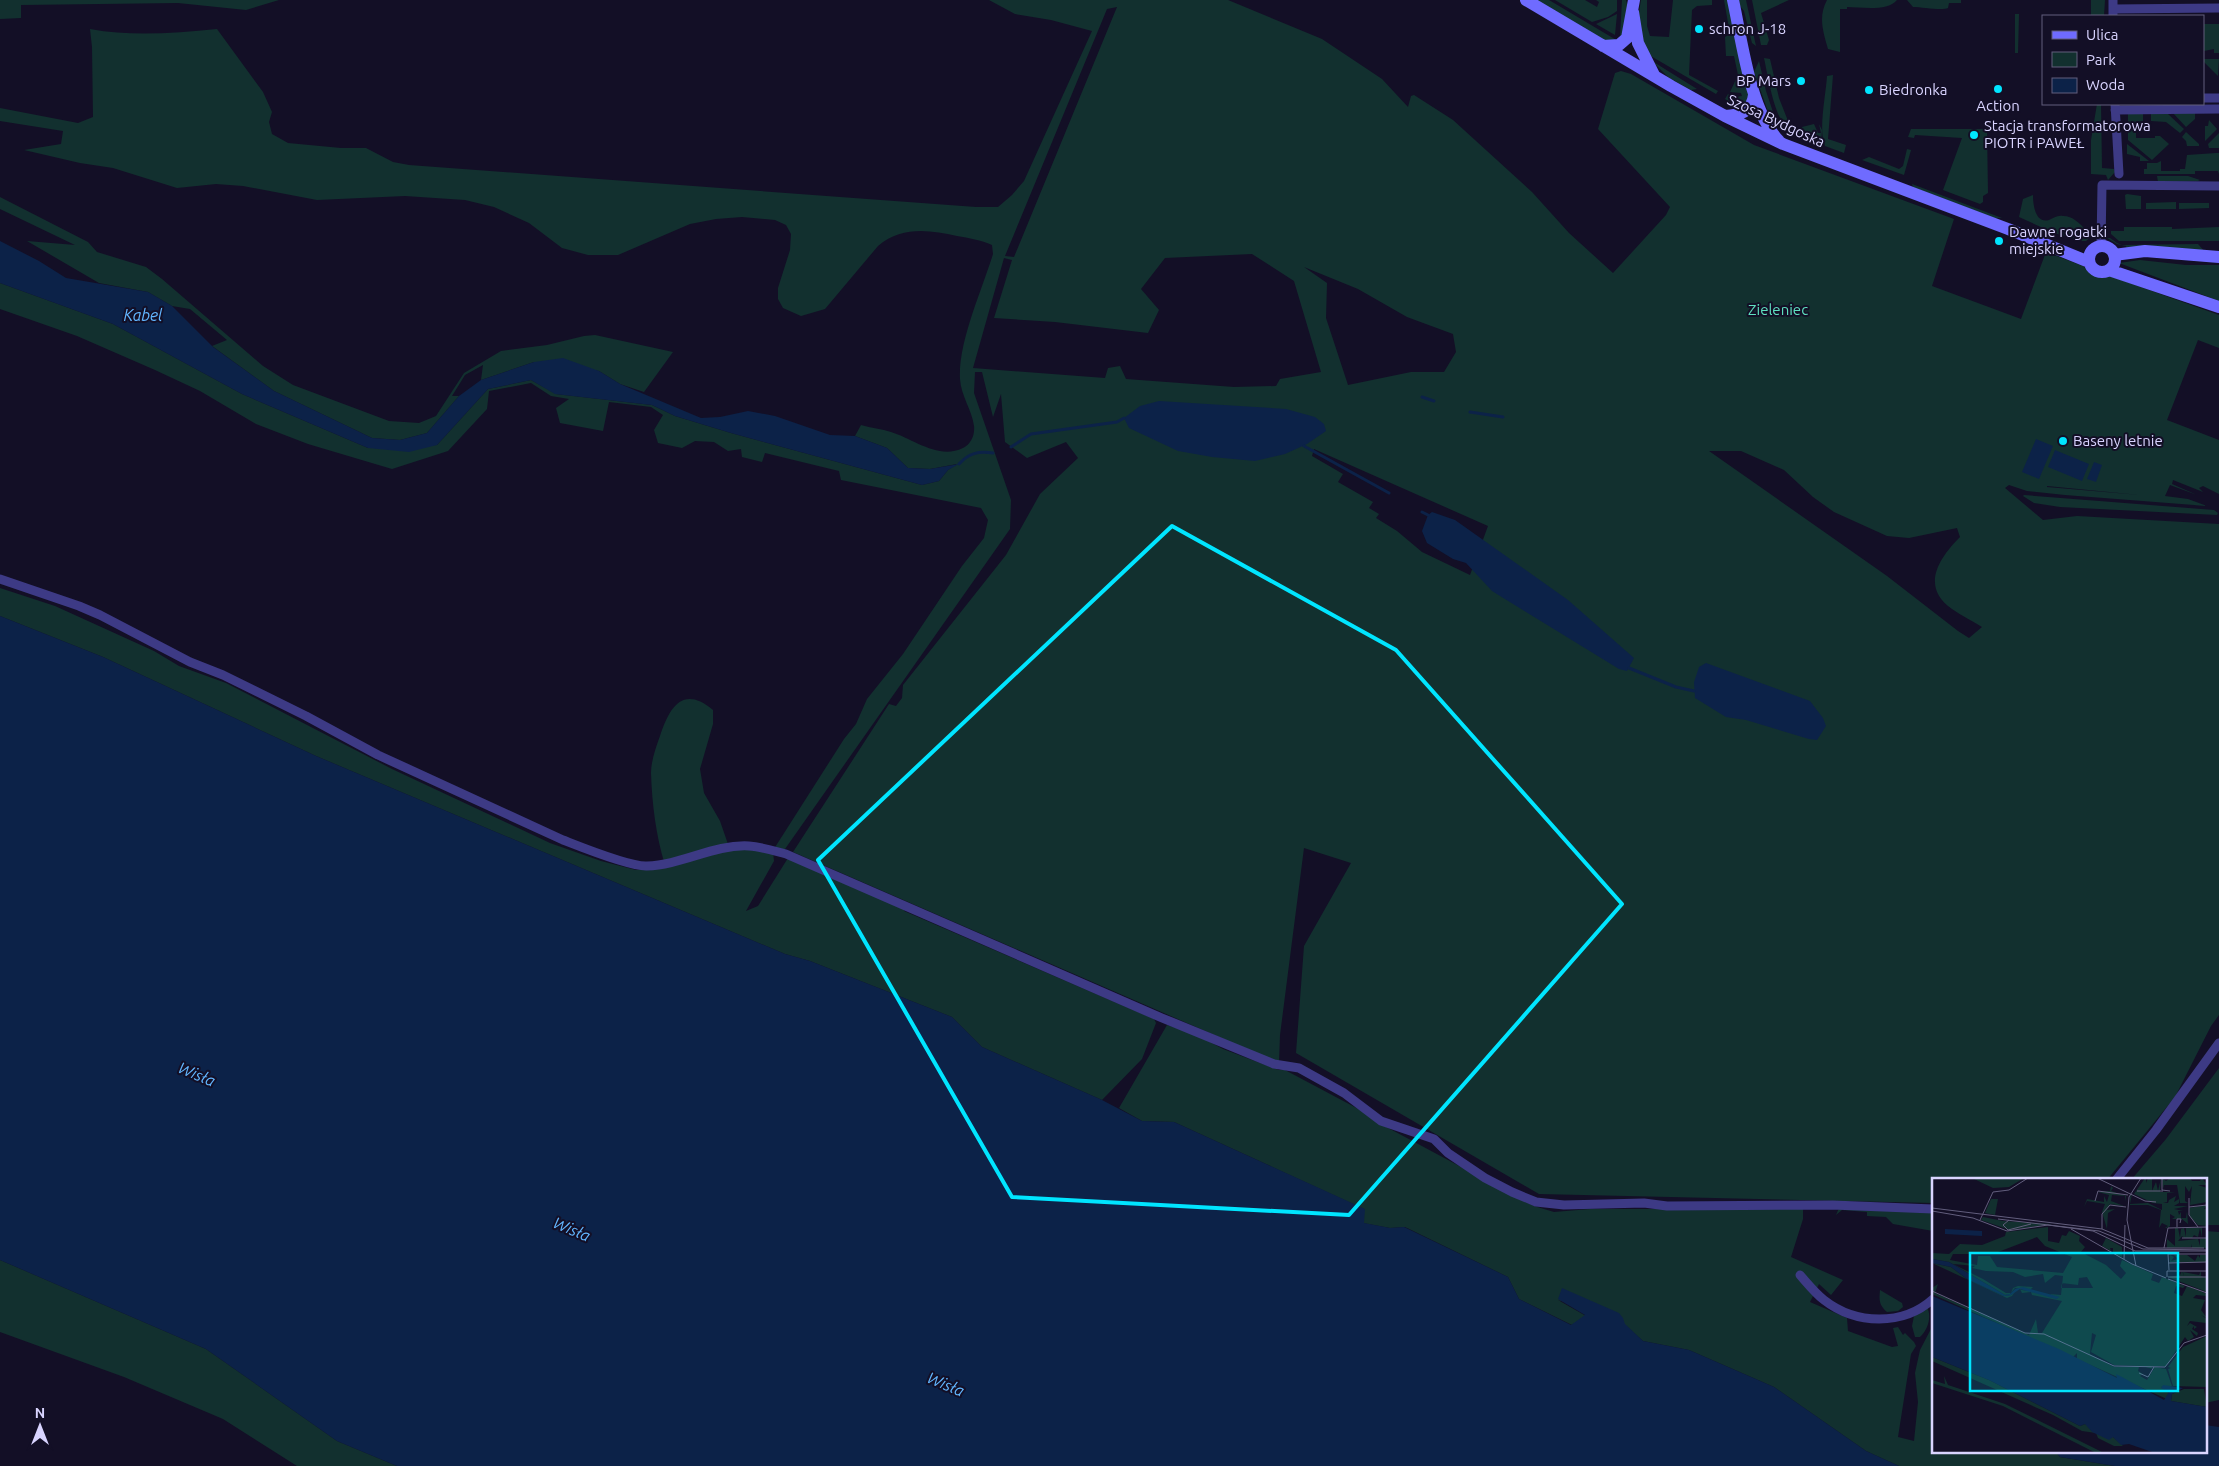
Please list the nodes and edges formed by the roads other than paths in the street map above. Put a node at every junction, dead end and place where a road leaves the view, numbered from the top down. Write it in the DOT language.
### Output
graph roads {
  1 [pos="1526,0"];
  2 [pos="1733,0"];
  3 [pos="1633,6"];
  4 [pos="2113,8"];
  5 [pos="2219,8"];
  6 [pos="1603,46"];
  7 [pos="1655,76"];
  8 [pos="1754,95"];
  9 [pos="2204,98"];
  10 [pos="2219,98"];
  11 [pos="2115,107"];
  12 [pos="2219,110"];
  13 [pos="1725,116"];
  14 [pos="1783,144"];
  15 [pos="2119,174"];
  16 [pos="2219,186"];
  17 [pos="2094,253"];
  18 [pos="2114,255"];
  19 [pos="2219,257"];
  20 [pos="2109,270"];
  21 [pos="2219,307"];
  22 [pos="0,579"];
  23 [pos="2219,1043"];
  24 [pos="2118,1178"];
  25 [pos="1932,1209"];
  26 [pos="1800,1275"];
  27 [pos="1932,1300"];
  1 -- 6 [label="street, Szosa Bydgoska"];
  2 -- 8 [label="street"];
  3 -- 6 [label="street"];
  3 -- 7 [label="street"];
  4 -- 5 [label="street"];
  6 -- 7 [label="street, Szosa Bydgoska"];
  7 -- 13 [label="street, Szosa Bydgoska"];
  8 -- 13 [label="street"];
  8 -- 14 [label="street"];
  9 -- 10 [label="street"];
  11 -- 12 [label="street"];
  11 -- 15 [label="street"];
  13 -- 14 [label="street, Szosa Bydgoska"];
  14 -- 17 [label="street, Szosa Bydgoska"];
  16 -- 17 [label="street"];
  17 -- 18 [label="street"];
  17 -- 20 [label="street"];
  18 -- 19 [label="street"];
  18 -- 20 [label="street"];
  20 -- 21 [label="street"];
  22 -- 25 [label="street"];
  23 -- 24 [label="street"];
  26 -- 27 [label="street"];
}
